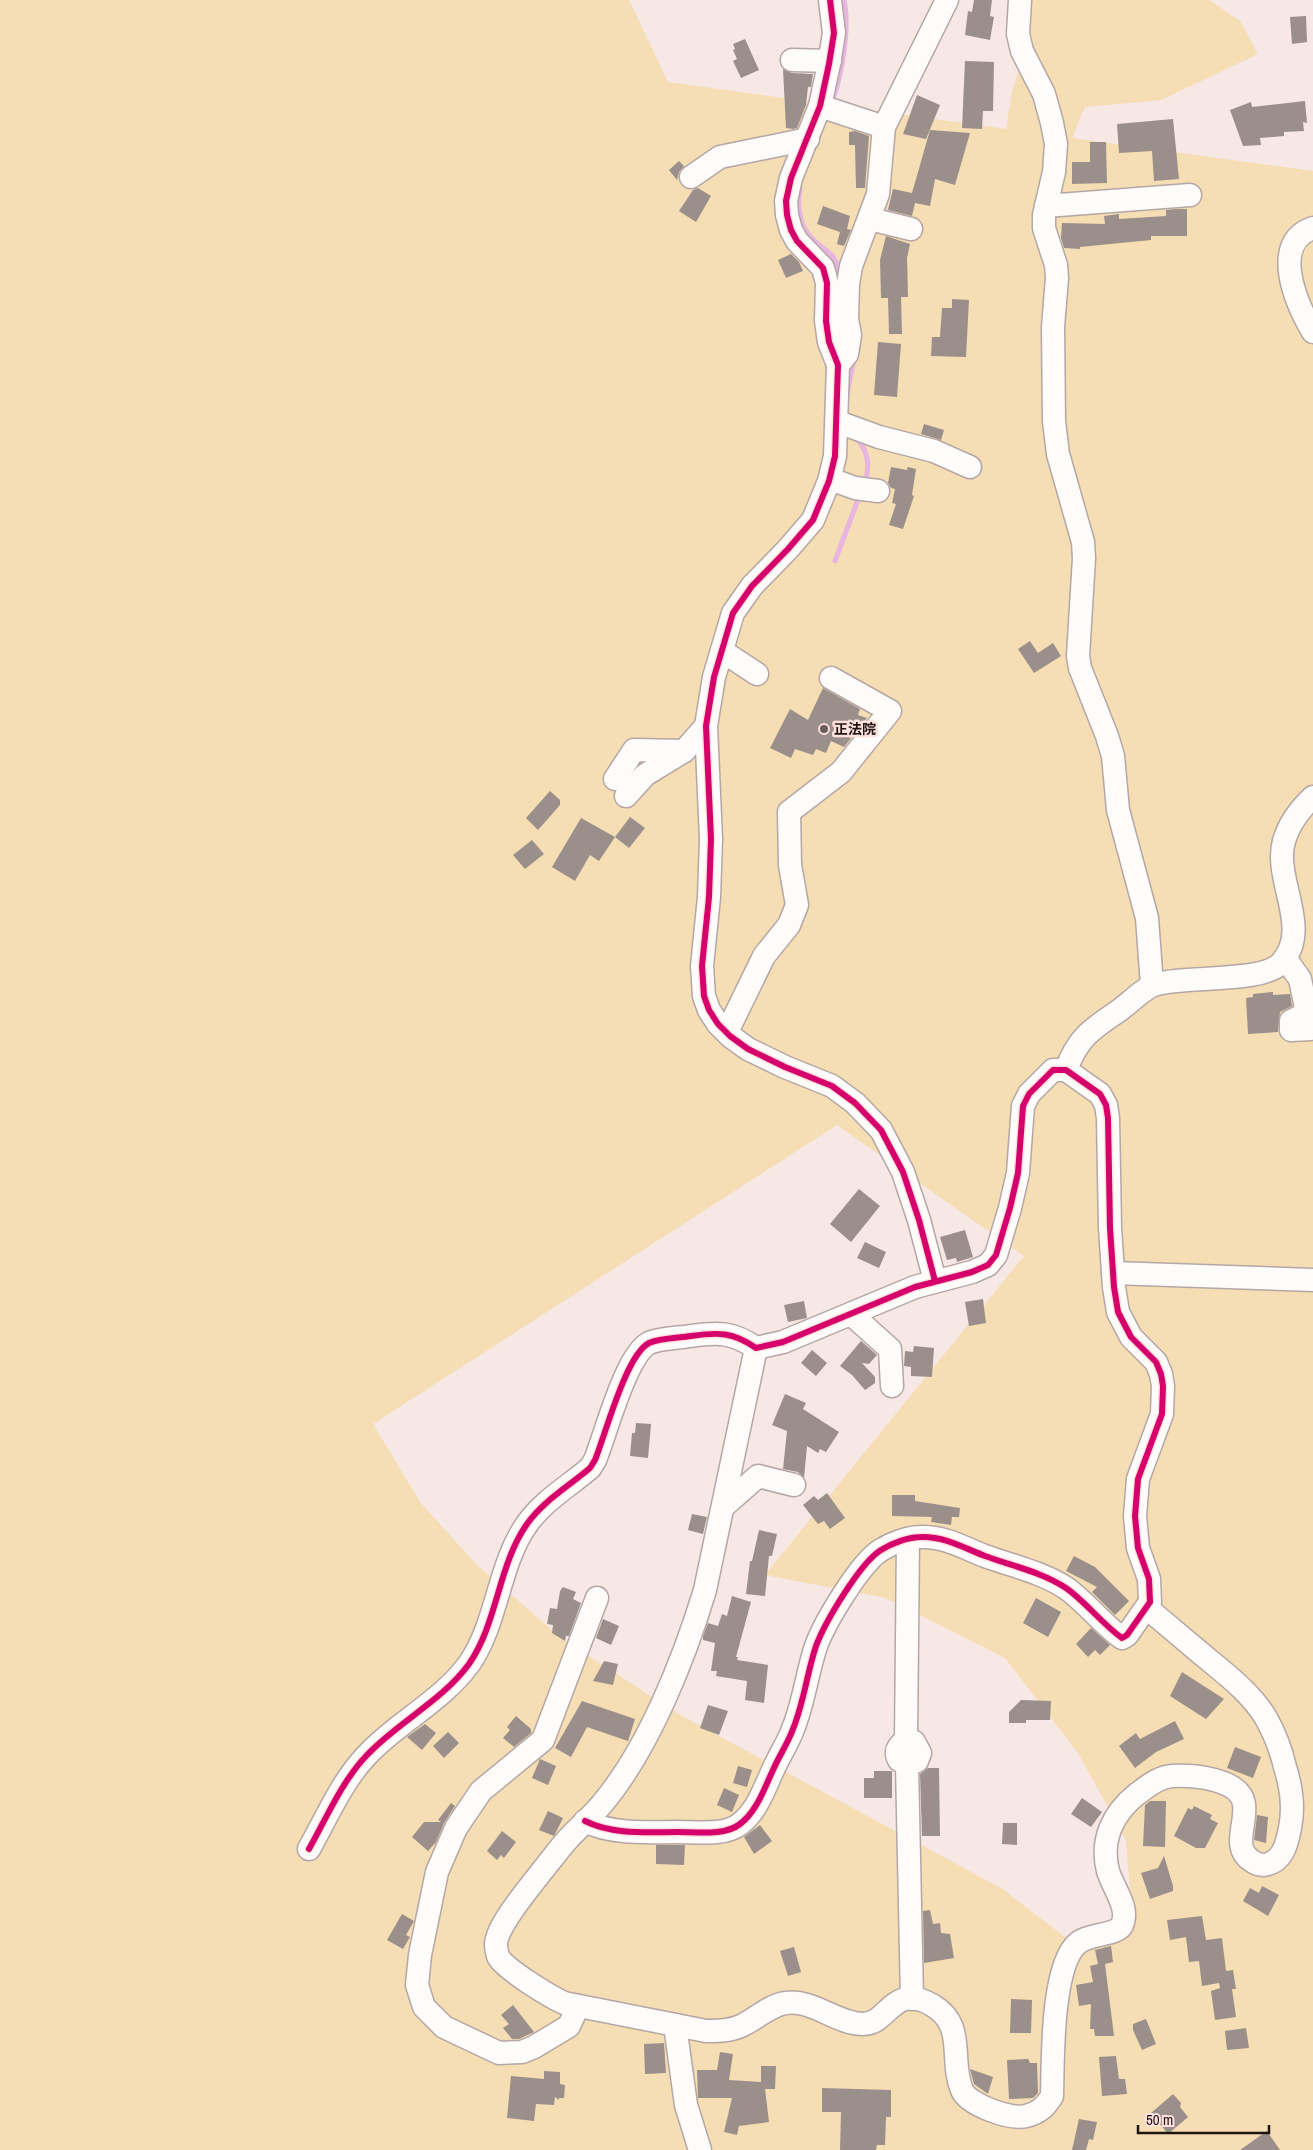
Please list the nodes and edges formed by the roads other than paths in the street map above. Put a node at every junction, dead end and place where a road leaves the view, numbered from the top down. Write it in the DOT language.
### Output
graph roads {
  1 [pos="830,0"];
  2 [pos="947,0"];
  3 [pos="1020,0"];
  4 [pos="792,60"];
  5 [pos="830,61"];
  6 [pos="820,106"];
  7 [pos="884,127"];
  8 [pos="808,139"];
  9 [pos="691,177"];
  10 [pos="1190,195"];
  11 [pos="1046,206"];
  12 [pos="870,218"];
  13 [pos="1313,228"];
  14 [pos="911,229"];
  15 [pos="1313,332"];
  16 [pos="838,365"];
  17 [pos="847,425"];
  18 [pos="970,467"];
  19 [pos="830,479"];
  20 [pos="878,491"];
  21 [pos="722,651"];
  22 [pos="757,674"];
  23 [pos="831,678"];
  24 [pos="706,726"];
  25 [pos="620,788"];
  26 [pos="1312,799"];
  27 [pos="1285,958"];
  28 [pos="1152,985"];
  29 [pos="1311,1029"];
  30 [pos="727,1032"];
  31 [pos="1066,1070"];
  32 [pos="1113,1273"];
  33 [pos="1313,1280"];
  34 [pos="935,1281"];
  35 [pos="852,1314"];
  36 [pos="756,1348"];
  37 [pos="892,1386"];
  38 [pos="794,1485"];
  39 [pos="724,1506"];
  40 [pos="908,1539"];
  41 [pos="597,1598"];
  42 [pos="1147,1608"];
  43 [pos="586,1821"];
  44 [pos="309,1849"];
  45 [pos="912,1999"];
  46 [pos="578,2006"];
  47 [pos="675,2025"];
  48 [pos="700,2150"];
  1 -- 5 [label="street"];
  2 -- 7 [label="street"];
  3 -- 11 [label="street"];
  4 -- 5 [label="street"];
  5 -- 6 [label="street"];
  6 -- 7 [label="street"];
  6 -- 8 [label="street"];
  7 -- 12 [label="street"];
  8 -- 9 [label="street"];
  8 -- 16 [label="street"];
  10 -- 11 [label="street"];
  11 -- 28 [label="street"];
  12 -- 14 [label="street"];
  12 -- 16 [label="street"];
  13 -- 15 [label="street"];
  16 -- 17 [label="street"];
  17 -- 18 [label="street"];
  17 -- 19 [label="street"];
  19 -- 20 [label="street"];
  19 -- 21 [label="street"];
  21 -- 22 [label="street"];
  21 -- 24 [label="street"];
  23 -- 30 [label="street"];
  24 -- 25 [label="street"];
  24 -- 30 [label="street"];
  26 -- 27 [label="street"];
  27 -- 28 [label="street"];
  27 -- 29 [label="street"];
  28 -- 31 [label="street"];
  30 -- 34 [label="street"];
  31 -- 32 [label="street"];
  31 -- 34 [label="street"];
  32 -- 33 [label="street"];
  32 -- 42 [label="street"];
  34 -- 35 [label="street"];
  35 -- 36 [label="street"];
  35 -- 37 [label="street"];
  36 -- 39 [label="street"];
  36 -- 44 [label="street"];
  38 -- 39 [label="street"];
  39 -- 43 [label="street"];
  40 -- 42 [label="street"];
  40 -- 43 [label="street"];
  40 -- 45 [label="street"];
  41 -- 46 [label="street"];
  42 -- 45 [label="street"];
  43 -- 46 [label="street"];
  45 -- 47 [label="street"];
  46 -- 47 [label="street"];
  47 -- 48 [label="street"];
}
